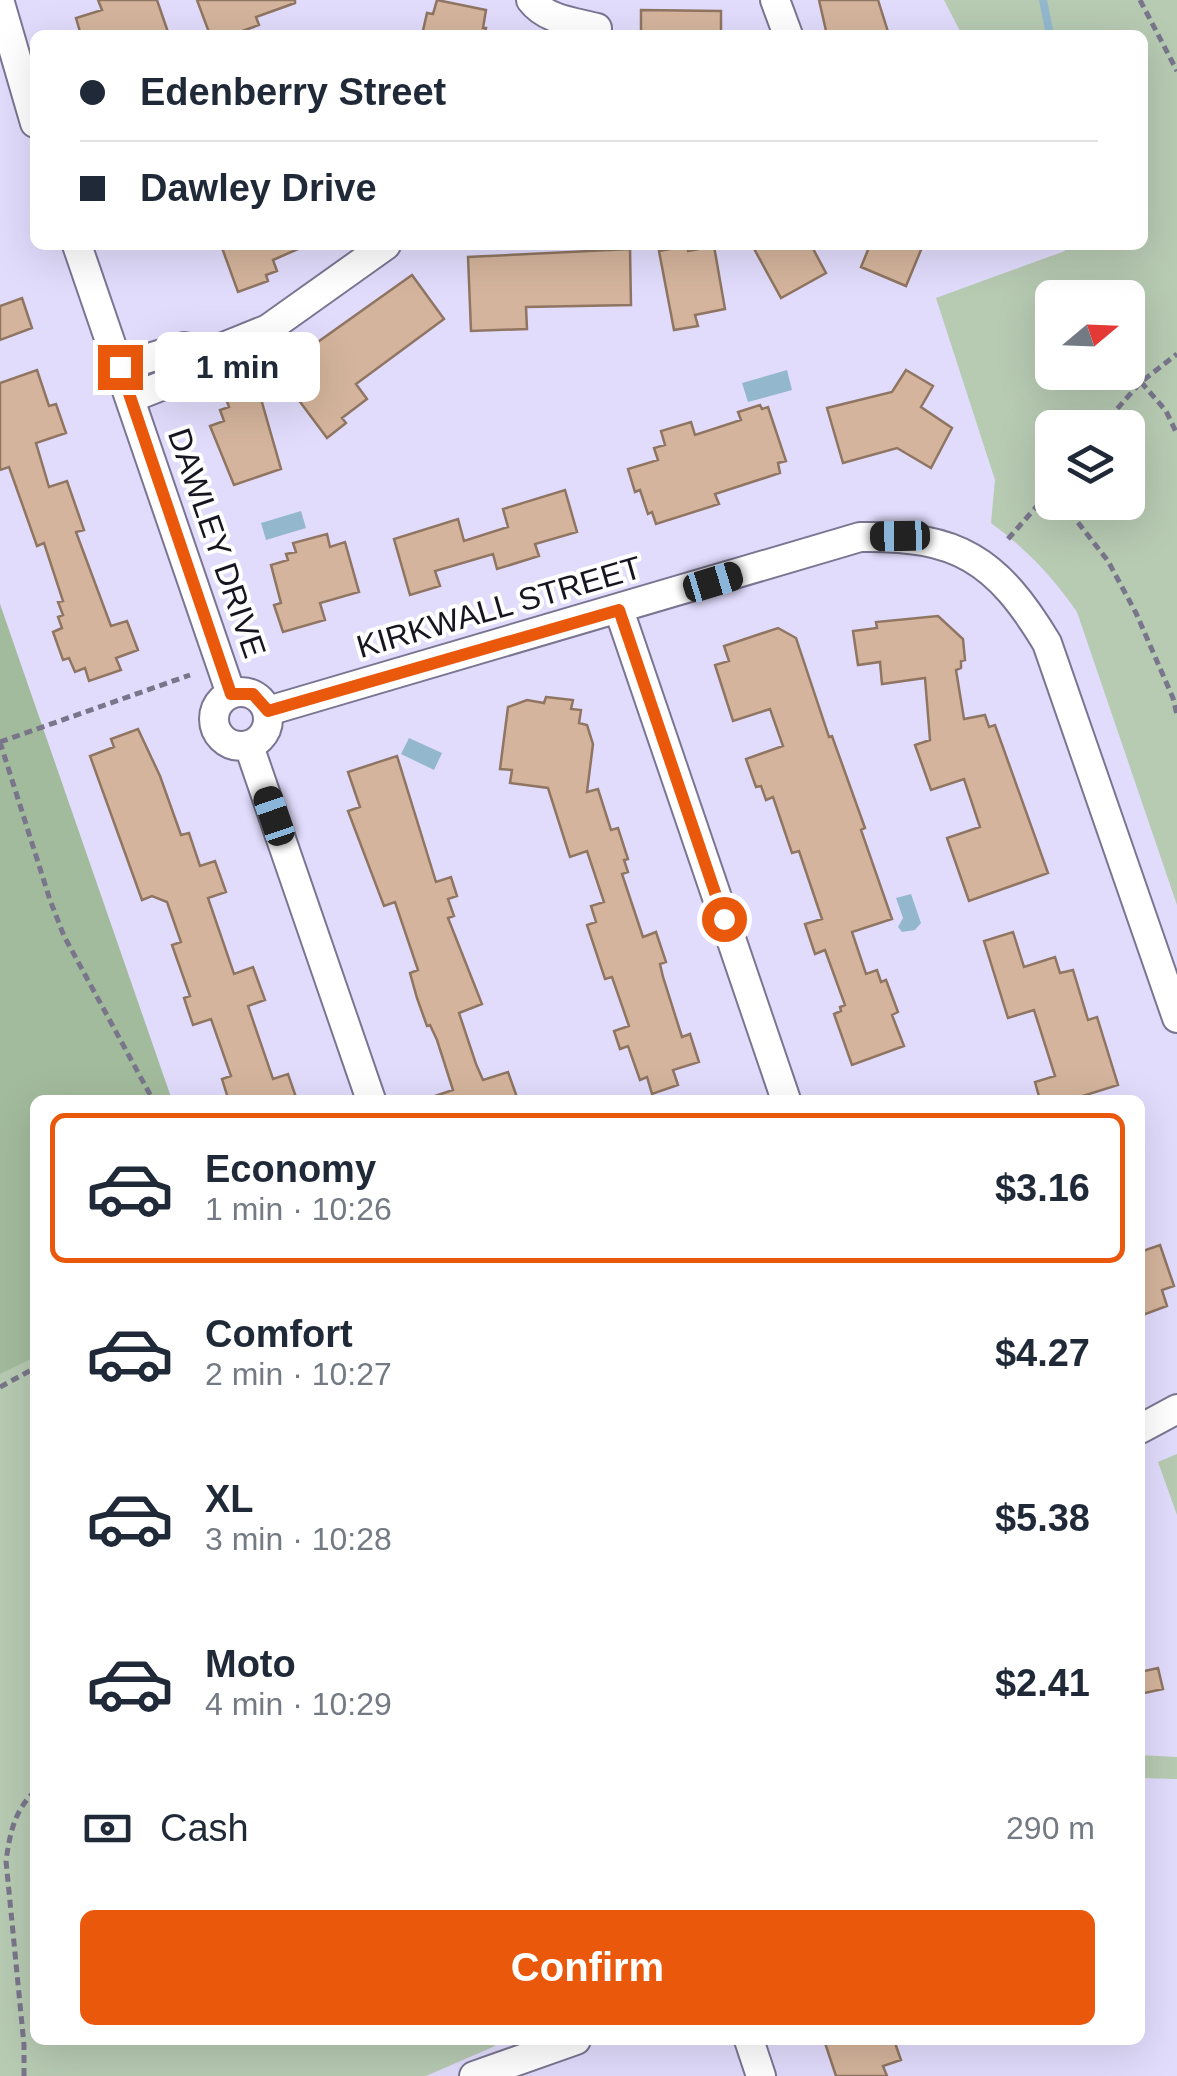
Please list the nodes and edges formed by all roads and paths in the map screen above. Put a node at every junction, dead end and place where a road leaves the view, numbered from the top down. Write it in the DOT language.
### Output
graph roads {
  1 [pos="531,0"];
  2 [pos="774,0"];
  3 [pos="1140,0"];
  4 [pos="0,3"];
  5 [pos="597,21"];
  6 [pos="786,30"];
  7 [pos="1177,71"];
  8 [pos="30,106"];
  9 [pos="79,250"];
  10 [pos="379,250"];
  11 [pos="212,352"];
  12 [pos="1177,354"];
  13 [pos="120,367"];
  14 [pos="1145,380"];
  15 [pos="1145,386"];
  16 [pos="1135,390"];
  17 [pos="131,398"];
  18 [pos="1116,410"];
  19 [pos="1177,434"];
  20 [pos="1035,508"];
  21 [pos="1076,520"];
  22 [pos="1008,539"];
  23 [pos="619,610"];
  24 [pos="190,675"];
  25 [pos="231,694"];
  26 [pos="268,711"];
  27 [pos="1177,716"];
  28 [pos="0,742"];
  29 [pos="249,746"];
  30 [pos="1177,1018"];
  31 [pos="150,1095"];
  32 [pos="370,1095"];
  33 [pos="784,1095"];
  34 [pos="30,1371"];
  35 [pos="0,1387"];
  36 [pos="1177,1410"];
  37 [pos="1145,1426"];
  38 [pos="30,1796"];
  39 [pos="562,2045"];
  40 [pos="751,2045"];
  41 [pos="24,2076"];
  42 [pos="474,2076"];
  43 [pos="762,2076"];
  1 -- 5 [label="street"];
  2 -- 6 [label="street"];
  3 -- 7 [label="path"];
  4 -- 8 [label="street"];
  9 -- 13 [label="street, DAWLEY DRIVE"];
  10 -- 11 [label="street"];
  11 -- 13 [label="street"];
  11 -- 17 [label="street"];
  12 -- 14 [label="path"];
  13 -- 17 [label="street, DAWLEY DRIVE"];
  15 -- 19 [label="path"];
  16 -- 18 [label="path"];
  17 -- 25 [label="street, DAWLEY DRIVE"];
  20 -- 22 [label="path"];
  21 -- 27 [label="path"];
  23 -- 26 [label="street, KIRKWALL STREET"];
  23 -- 30 [label="street, KIRKWALL STREET"];
  23 -- 33 [label="street"];
  24 -- 28 [label="path"];
  25 -- 26 [label="street"];
  25 -- 29 [label="street"];
  26 -- 29 [label="street"];
  28 -- 31 [label="path"];
  29 -- 32 [label="street"];
  34 -- 35 [label="path"];
  36 -- 37 [label="street"];
  38 -- 41 [label="path"];
  39 -- 42 [label="street"];
  40 -- 43 [label="street"];
}
